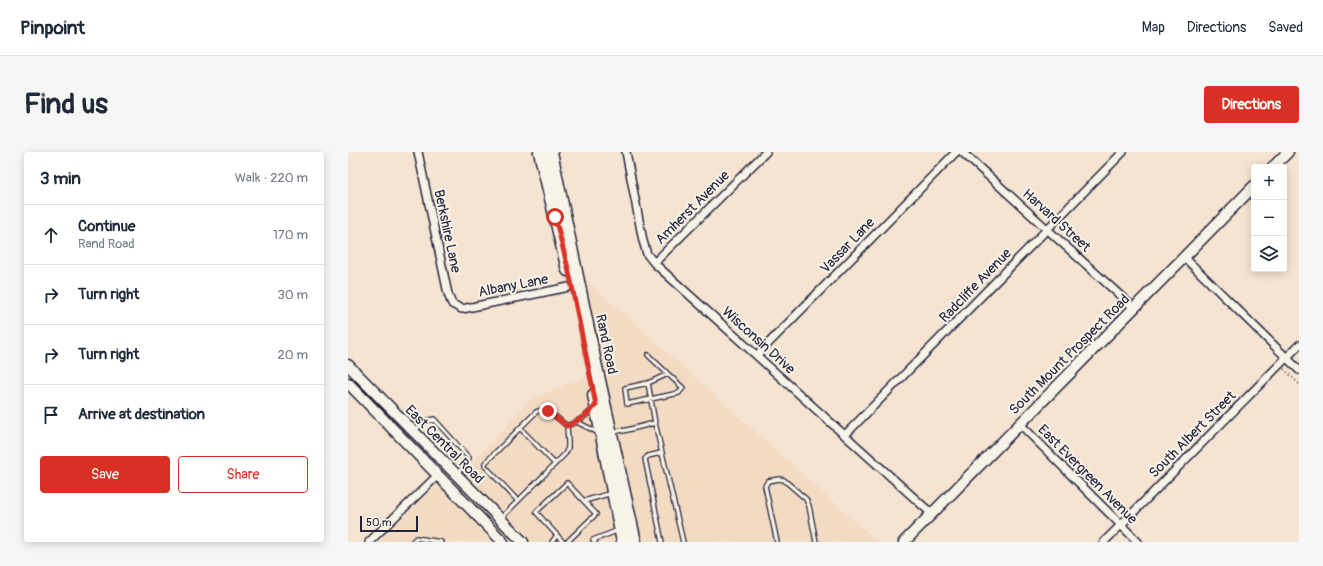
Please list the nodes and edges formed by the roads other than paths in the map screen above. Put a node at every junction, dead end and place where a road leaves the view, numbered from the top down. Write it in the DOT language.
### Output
graph roads {
  1 [pos="418,152"];
  2 [pos="540,152"];
  3 [pos="551,152"];
  4 [pos="626,152"];
  5 [pos="766,152"];
  6 [pos="956,152"];
  7 [pos="962,152"];
  8 [pos="1123,152"];
  9 [pos="1288,152"];
  10 [pos="1276,164"];
  11 [pos="1251,189"];
  12 [pos="1047,229"];
  13 [pos="1184,256"];
  14 [pos="654,263"];
  15 [pos="569,287"];
  16 [pos="1134,308"];
  17 [pos="462,309"];
  18 [pos="1299,345"];
  19 [pos="648,355"];
  20 [pos="757,355"];
  21 [pos="1286,358"];
  22 [pos="348,365"];
  23 [pos="1299,370"];
  24 [pos="668,374"];
  25 [pos="648,383"];
  26 [pos="348,384"];
  27 [pos="651,400"];
  28 [pos="596,405"];
  29 [pos="576,422"];
  30 [pos="655,423"];
  31 [pos="1020,424"];
  32 [pos="567,426"];
  33 [pos="520,428"];
  34 [pos="413,432"];
  35 [pos="606,434"];
  36 [pos="845,435"];
  37 [pos="662,453"];
  38 [pos="555,464"];
  39 [pos="438,475"];
  40 [pos="456,475"];
  41 [pos="613,493"];
  42 [pos="518,501"];
  43 [pos="584,501"];
  44 [pos="932,514"];
  45 [pos="500,519"];
  46 [pos="1121,525"];
  47 [pos="620,530"];
  48 [pos="557,535"];
  49 [pos="369,542"];
  50 [pos="412,542"];
  51 [pos="441,542"];
  52 [pos="503,542"];
  53 [pos="523,542"];
  54 [pos="552,542"];
  55 [pos="563,542"];
  56 [pos="567,542"];
  57 [pos="595,542"];
  58 [pos="623,542"];
  59 [pos="635,542"];
  60 [pos="662,542"];
  61 [pos="682,542"];
  62 [pos="777,542"];
  63 [pos="816,542"];
  64 [pos="904,542"];
  65 [pos="1104,542"];
  66 [pos="1138,542"];
  1 -- 17 [label="street, Berkshire Lane"];
  2 -- 28 [label="main road, Rand Road"];
  3 -- 35 [label="main road, Rand Road"];
  4 -- 14 [label="street, Wisconsin Drive"];
  5 -- 14 [label="street, Amherst Avenue"];
  6 -- 20 [label="street, Vassar Lane"];
  7 -- 12 [label="street, Harvard Street"];
  8 -- 12 [label="street, Radcliffe Avenue"];
  9 -- 10 [label="main road"];
  11 -- 13 [label="main road, South Mount Prospect Road"];
  12 -- 16 [label="street, Harvard Street"];
  12 -- 36 [label="street, Radcliffe Avenue"];
  13 -- 16 [label="main road, South Mount Prospect Road"];
  13 -- 21 [label="street"];
  14 -- 20 [label="street, Wisconsin Drive"];
  15 -- 17 [label="street, Albany Lane"];
  16 -- 31 [label="main road, South Mount Prospect Road"];
  18 -- 21 [label="street, South Albert Street"];
  19 -- 24 [label="lane"];
  20 -- 36 [label="street, Wisconsin Drive"];
  21 -- 23 [label="street"];
  21 -- 46 [label="street, South Albert Street"];
  22 -- 34 [label="main road, East Central Road"];
  24 -- 25 [label="lane"];
  24 -- 27 [label="lane"];
  25 -- 27 [label="lane"];
  25 -- 27 [label="lane"];
  26 -- 39 [label="main road, East Central Road"];
  27 -- 30 [label="lane"];
  28 -- 29 [label="lane"];
  28 -- 35 [label="main road, Rand Road"];
  29 -- 32 [label="lane"];
  29 -- 35 [label="lane"];
  30 -- 35 [label="lane"];
  30 -- 37 [label="lane"];
  31 -- 44 [label="main road, South Mount Prospect Road"];
  31 -- 46 [label="street, East Evergreen Avenue"];
  32 -- 33 [label="lane"];
  32 -- 38 [label="lane"];
  33 -- 38 [label="lane"];
  33 -- 42 [label="lane"];
  34 -- 40 [label="main road, East Central Road"];
  34 -- 40 [label="lane"];
  35 -- 41 [label="main road, Rand Road"];
  35 -- 59 [label="main road, Rand Road"];
  36 -- 44 [label="street, Wisconsin Drive"];
  37 -- 60 [label="lane"];
  37 -- 61 [label="lane"];
  38 -- 42 [label="lane"];
  39 -- 49 [label="street"];
  39 -- 52 [label="main road, East Central Road"];
  40 -- 45 [label="main road, East Central Road"];
  41 -- 43 [label="lane"];
  41 -- 47 [label="main road, Rand Road"];
  42 -- 45 [label="lane"];
  43 -- 48 [label="lane"];
  43 -- 56 [label="lane"];
  44 -- 64 [label="main road, South Mount Prospect Road"];
  45 -- 53 [label="main road, East Central Road"];
  46 -- 65 [label="street, South Albert Street"];
  46 -- 66 [label="street, East Evergreen Avenue"];
  47 -- 57 [label="lane"];
  47 -- 58 [label="main road, Rand Road"];
  48 -- 54 [label="lane"];
  48 -- 55 [label="lane"];
  50 -- 51 [label="lane"];
  62 -- 63 [label="lane"];
}
